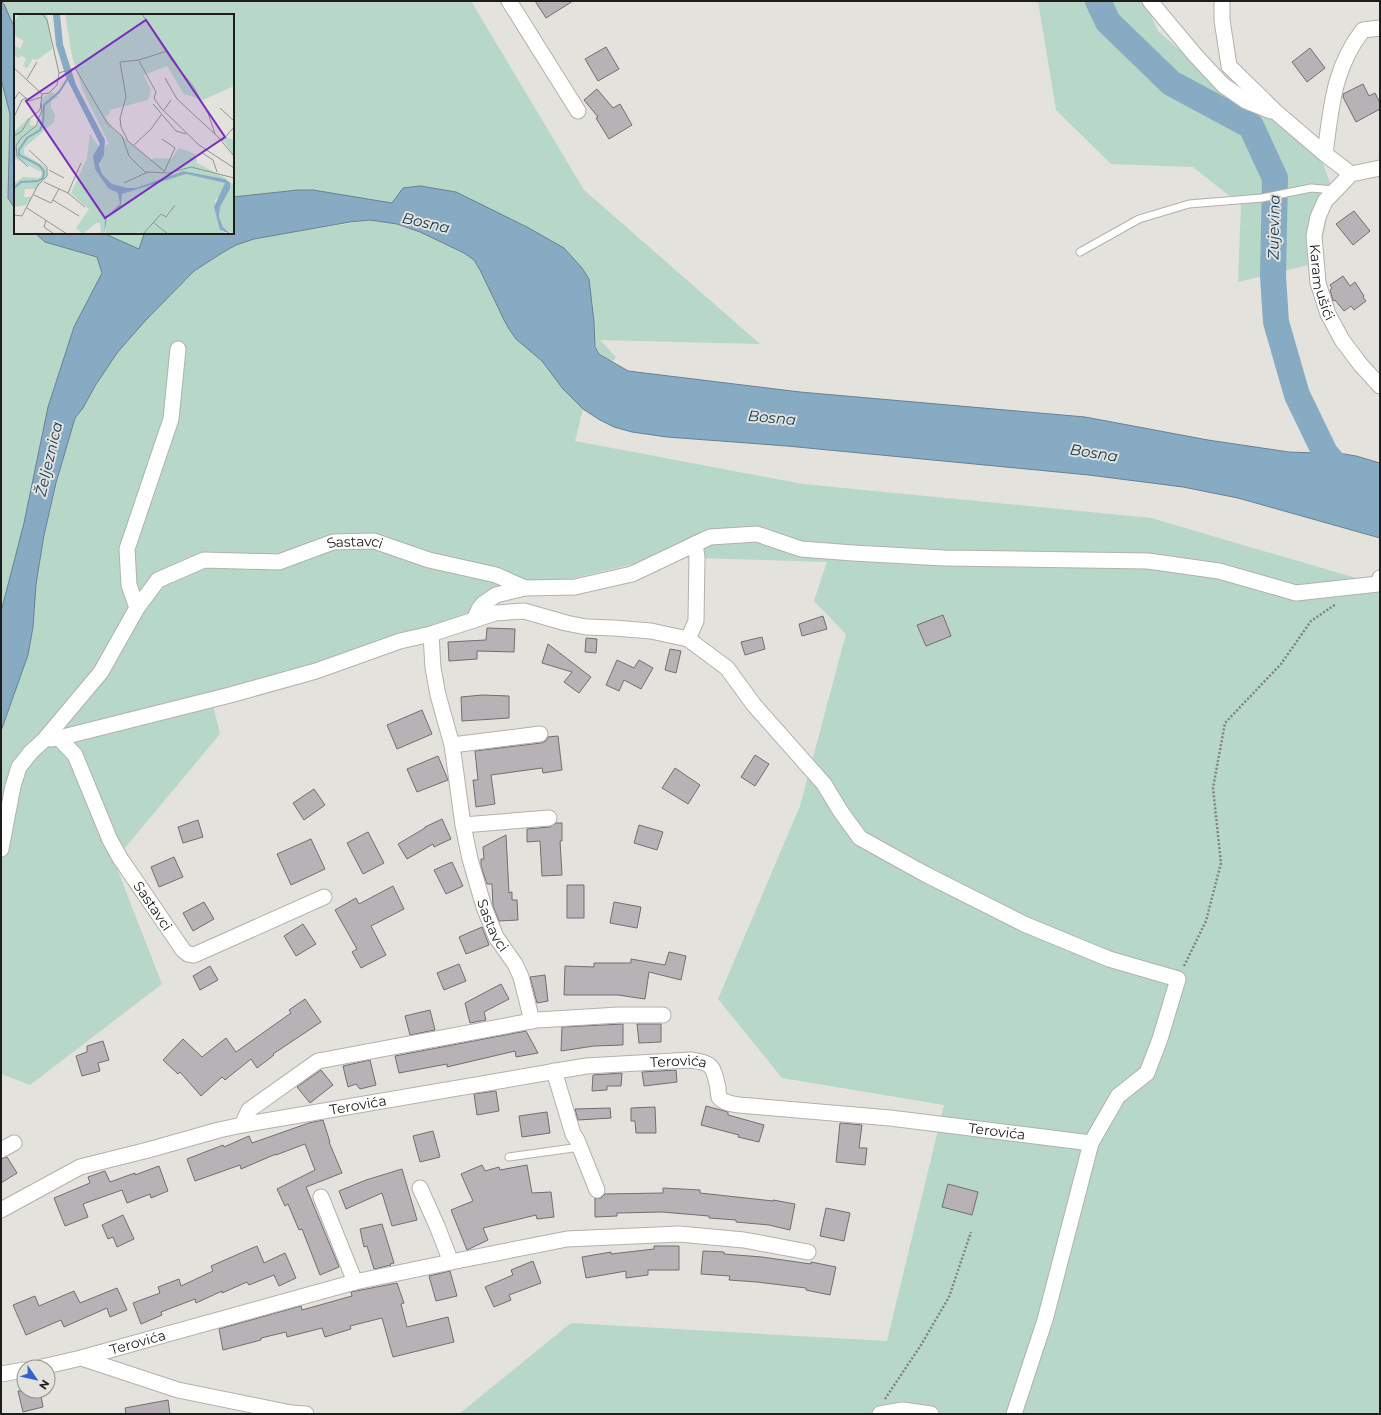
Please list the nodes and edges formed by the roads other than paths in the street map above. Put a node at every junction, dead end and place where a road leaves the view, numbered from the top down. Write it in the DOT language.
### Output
graph roads {
  1 [pos="509,1"];
  2 [pos="1150,1"];
  3 [pos="1222,1"];
  4 [pos="1380,28"];
  5 [pos="578,111"];
  6 [pos="1277,113"];
  7 [pos="1325,154"];
  8 [pos="1380,168"];
  9 [pos="1351,174"];
  10 [pos="1336,190"];
  11 [pos="1080,252"];
  12 [pos="178,349"];
  13 [pos="1380,386"];
  14 [pos="695,544"];
  15 [pos="1379,581"];
  16 [pos="525,588"];
  17 [pos="137,608"];
  18 [pos="474,620"];
  19 [pos="431,634"];
  20 [pos="688,639"];
  21 [pos="540,734"];
  22 [pos="52,739"];
  23 [pos="452,745"];
  24 [pos="549,818"];
  25 [pos="463,825"];
  26 [pos="1,849"];
  27 [pos="324,897"];
  28 [pos="663,1015"];
  29 [pos="532,1021"];
  30 [pos="554,1071"];
  31 [pos="242,1124"];
  32 [pos="1091,1143"];
  33 [pos="580,1147"];
  34 [pos="509,1157"];
  35 [pos="420,1188"];
  36 [pos="597,1190"];
  37 [pos="321,1197"];
  38 [pos="1,1210"];
  39 [pos="808,1252"];
  40 [pos="451,1262"];
  41 [pos="355,1282"];
  42 [pos="81,1358"];
  43 [pos="56,1364"];
  44 [pos="16,1371"];
  45 [pos="1,1374"];
  46 [pos="881,1408"];
  47 [pos="306,1414"];
  48 [pos="931,1414"];
  49 [pos="1014,1414"];
  1 -- 5 [label="street"];
  2 -- 6 [label="street"];
  3 -- 6 [label="street"];
  4 -- 7 [label="street"];
  6 -- 7 [label="street"];
  7 -- 9 [label="street"];
  8 -- 9 [label="street"];
  9 -- 10 [label="street, Karamušići"];
  10 -- 11 [label="lane"];
  10 -- 13 [label="street, Karamušići"];
  12 -- 17 [label="street"];
  14 -- 15 [label="street"];
  14 -- 16 [label="street"];
  14 -- 20 [label="street"];
  16 -- 17 [label="street, Sastavci"];
  16 -- 18 [label="street"];
  17 -- 22 [label="street, Sastavci"];
  18 -- 19 [label="street"];
  18 -- 20 [label="street"];
  19 -- 22 [label="street"];
  19 -- 23 [label="street, Sastavci"];
  20 -- 32 [label="street"];
  21 -- 23 [label="street"];
  22 -- 26 [label="street, Sastavci"];
  22 -- 27 [label="street, Sastavci"];
  23 -- 25 [label="street, Sastavci"];
  24 -- 25 [label="street"];
  25 -- 29 [label="street, Sastavci"];
  28 -- 29 [label="street"];
  29 -- 31 [label="street"];
  30 -- 31 [label="street, Terovića"];
  30 -- 32 [label="street, Terovića"];
  30 -- 33 [label="street"];
  31 -- 38 [label="street, Terovića"];
  32 -- 49 [label="street"];
  33 -- 34 [label="lane"];
  33 -- 36 [label="street"];
  35 -- 40 [label="street"];
  37 -- 41 [label="street"];
  39 -- 40 [label="street, Terovića"];
  40 -- 41 [label="street, Terovića"];
  41 -- 42 [label="street, Terovića"];
  42 -- 43 [label="street, Terovića"];
  42 -- 47 [label="street, Terovića"];
  44 -- 45 [label="street"];
  46 -- 48 [label="street"];
}
